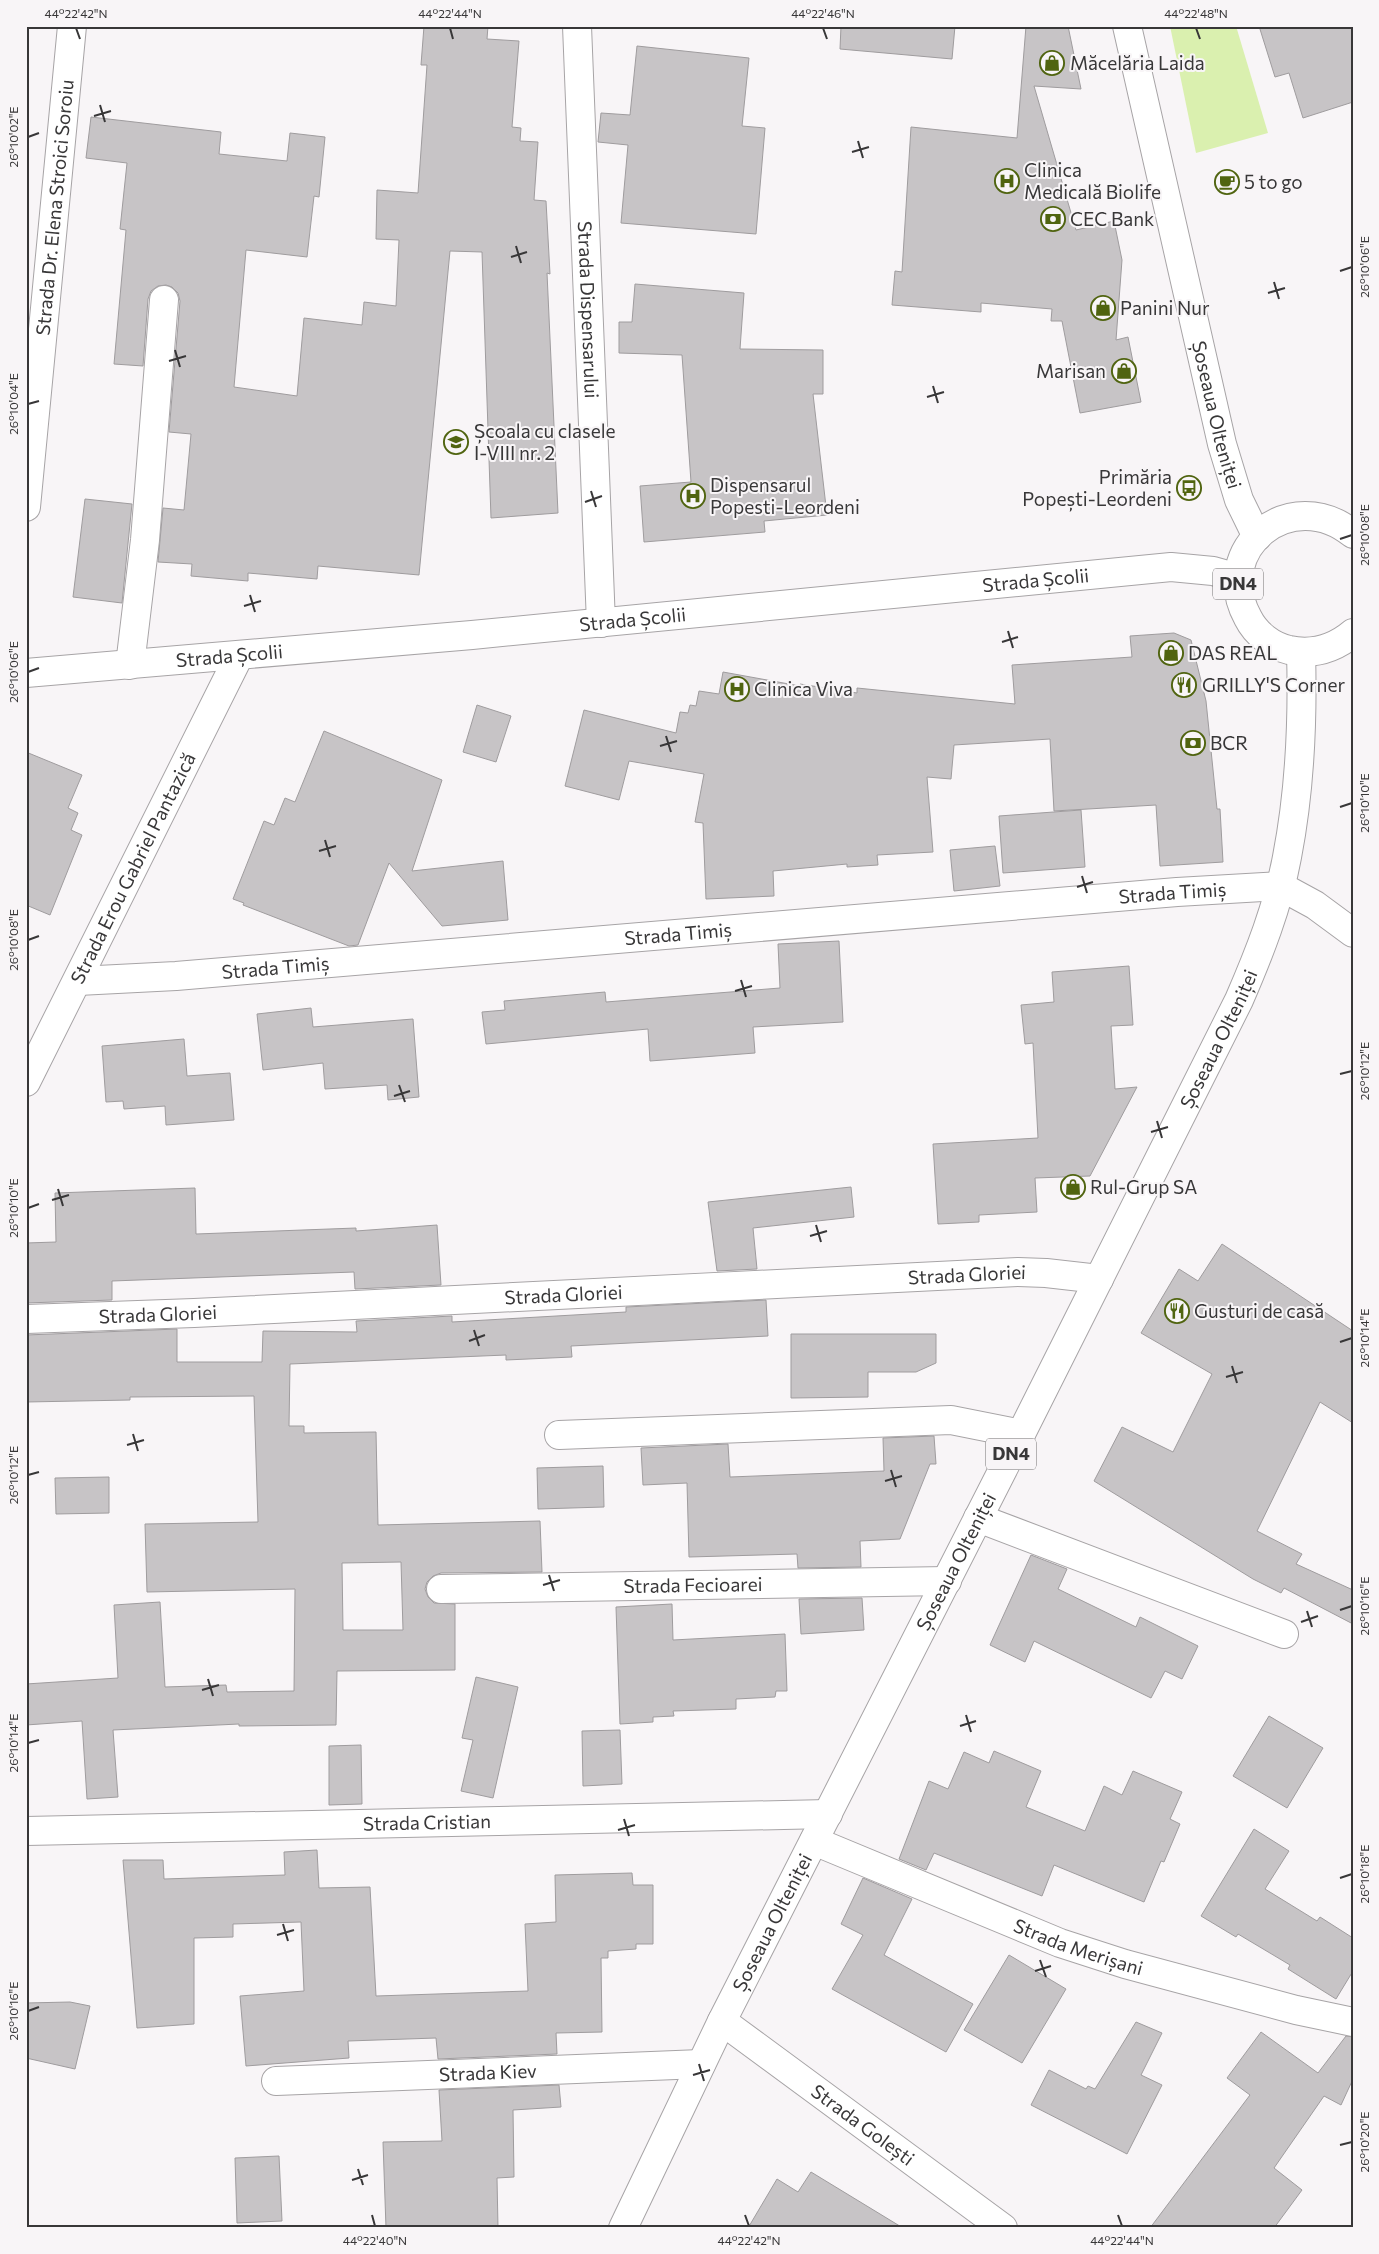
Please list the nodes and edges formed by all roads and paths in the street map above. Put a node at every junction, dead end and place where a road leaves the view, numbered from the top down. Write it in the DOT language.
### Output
graph roads {
  1 [pos="72,26"];
  2 [pos="577,26"];
  3 [pos="1127,26"];
  4 [pos="164,300"];
  5 [pos="26,507"];
  6 [pos="1353,534"];
  7 [pos="1256,537"];
  8 [pos="1238,578"];
  9 [pos="601,622"];
  10 [pos="1353,634"];
  11 [pos="1301,652"];
  12 [pos="239,656"];
  13 [pos="130,665"];
  14 [pos="26,673"];
  15 [pos="1280,886"];
  16 [pos="1353,933"];
  17 [pos="78,981"];
  18 [pos="26,1082"];
  19 [pos="1099,1279"];
  20 [pos="26,1319"];
  21 [pos="559,1434"];
  22 [pos="1021,1434"];
  23 [pos="978,1518"];
  24 [pos="947,1580"];
  25 [pos="441,1590"];
  26 [pos="1284,1634"];
  27 [pos="828,1814"];
  28 [pos="26,1831"];
  29 [pos="814,1841"];
  30 [pos="722,2021"];
  31 [pos="1353,2022"];
  32 [pos="701,2064"];
  33 [pos="276,2081"];
  34 [pos="623,2228"];
  35 [pos="1003,2228"];
  1 -- 5 [label="street, Strada Dr. Elena Stroici Soroiu"];
  2 -- 9 [label="street, Strada Dispensarului"];
  3 -- 7 [label="street, Șoseaua Olteniței"];
  4 -- 13 [label="street"];
  6 -- 7 [label="street, DN4"];
  7 -- 8 [label="street, DN4"];
  8 -- 9 [label="street, Strada Școlii"];
  8 -- 11 [label="street, DN4"];
  9 -- 12 [label="street, Strada Școlii"];
  10 -- 11 [label="street, DN4"];
  11 -- 15 [label="street, Șoseaua Olteniței / DN4"];
  12 -- 13 [label="street, Strada Școlii"];
  12 -- 17 [label="street, Strada Erou Gabriel Pantazică"];
  13 -- 14 [label="street, Strada Școlii"];
  15 -- 16 [label="street"];
  15 -- 17 [label="street, Strada Timiș"];
  15 -- 19 [label="street, Șoseaua Olteniței / DN4"];
  17 -- 18 [label="street, Strada Erou Gabriel Pantazică"];
  19 -- 20 [label="street, Strada Gloriei"];
  19 -- 22 [label="street, Șoseaua Olteniței / DN4"];
  21 -- 22 [label="street"];
  22 -- 23 [label="street, Șoseaua Olteniței / DN4"];
  23 -- 24 [label="street, Șoseaua Olteniței / DN4"];
  23 -- 26 [label="street"];
  24 -- 25 [label="street, Strada Fecioarei"];
  24 -- 27 [label="street, Șoseaua Olteniței / DN4"];
  27 -- 28 [label="street, Strada Cristian"];
  27 -- 29 [label="street, Șoseaua Olteniței / DN4"];
  29 -- 30 [label="street, Șoseaua Olteniței / DN4"];
  29 -- 31 [label="street, Strada Merișani"];
  30 -- 32 [label="street, Șoseaua Olteniței / DN4"];
  30 -- 35 [label="street, Strada Golești"];
  32 -- 33 [label="street, Strada Kiev"];
  32 -- 34 [label="street, Șoseaua Olteniței / DN4"];
}
